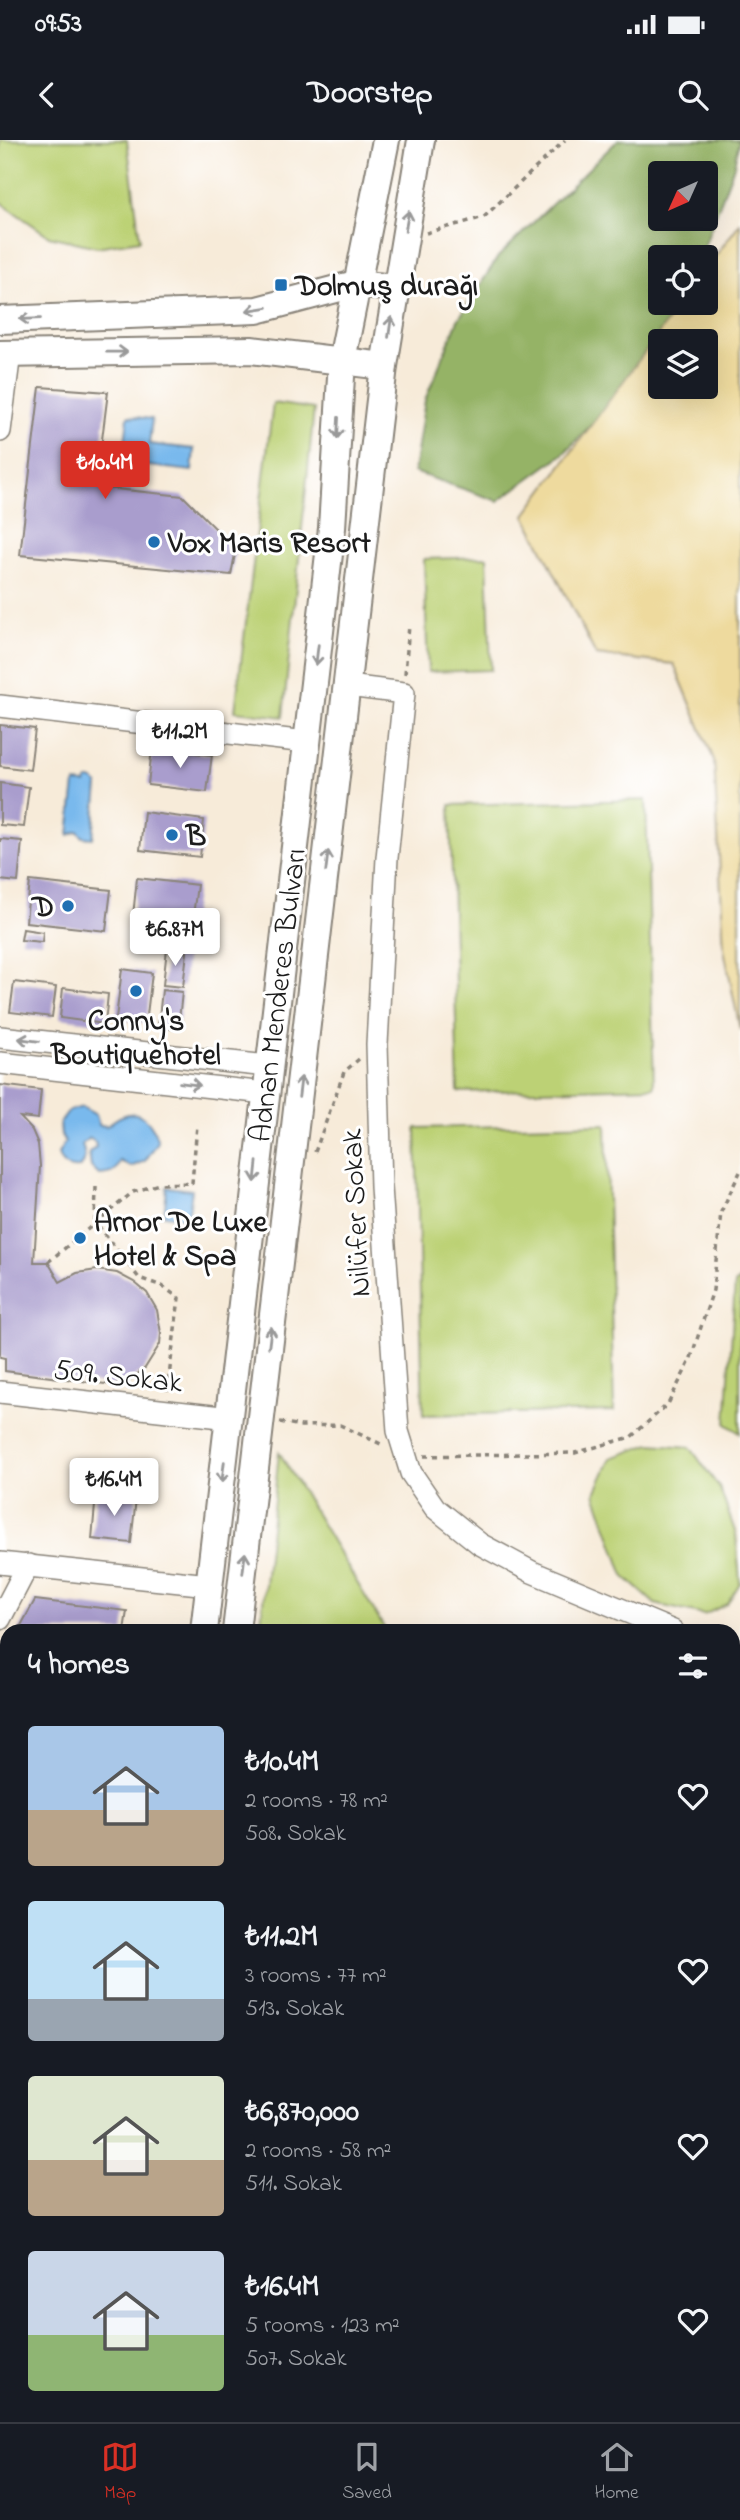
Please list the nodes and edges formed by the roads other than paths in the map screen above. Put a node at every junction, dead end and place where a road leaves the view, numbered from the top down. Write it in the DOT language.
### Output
graph roads {
  1 [pos="386,140"];
  2 [pos="421,140"];
  3 [pos="355,284"];
  4 [pos="395,288"];
  5 [pos="0,320"];
  6 [pos="5,354"];
  7 [pos="342,360"];
  8 [pos="384,366"];
  9 [pos="0,431"];
  10 [pos="348,687"];
  11 [pos="0,706"];
  12 [pos="306,742"];
  13 [pos="0,1037"];
  14 [pos="0,1063"];
  15 [pos="268,1066"];
  16 [pos="265,1093"];
  17 [pos="0,1392"];
  18 [pos="230,1418"];
  19 [pos="0,1563"];
  20 [pos="28,1565"];
  21 [pos="209,1585"];
  22 [pos="0,1619"];
  23 [pos="205,1624"];
  24 [pos="237,1624"];
  25 [pos="656,1624"];
  1 -- 3 [label="main road"];
  4 -- 2 [label="main road, one-way"];
  3 -- 4 [label="main road"];
  3 -- 5 [label="main road, one-way"];
  3 -- 7 [label="main road, Adnan Menderes Bulvarı"];
  8 -- 4 [label="main road, Adnan Menderes Bulvarı, one-way"];
  6 -- 7 [label="main road, one-way"];
  6 -- 9 [label="street"];
  7 -- 8 [label="main road"];
  7 -- 12 [label="main road, Adnan Menderes Bulvarı, one-way"];
  8 -- 10 [label="main road, Adnan Menderes Bulvarı"];
  24 -- 10 [label="main road, Adnan Menderes Bulvarı, one-way"];
  10 -- 25 [label="street, Nilüfer Sokak"];
  11 -- 12 [label="street"];
  12 -- 15 [label="main road, Adnan Menderes Bulvarı"];
  15 -- 13 [label="street, one-way"];
  14 -- 16 [label="street, one-way"];
  15 -- 16 [label="main road, Adnan Menderes Bulvarı"];
  16 -- 18 [label="main road, Adnan Menderes Bulvarı, one-way"];
  17 -- 18 [label="street, 509. Sokak"];
  18 -- 21 [label="main road, Adnan Menderes Bulvarı, one-way"];
  19 -- 20 [label="street"];
  20 -- 21 [label="street"];
  20 -- 22 [label="street"];
  21 -- 23 [label="main road, Adnan Menderes Bulvarı"];
}
